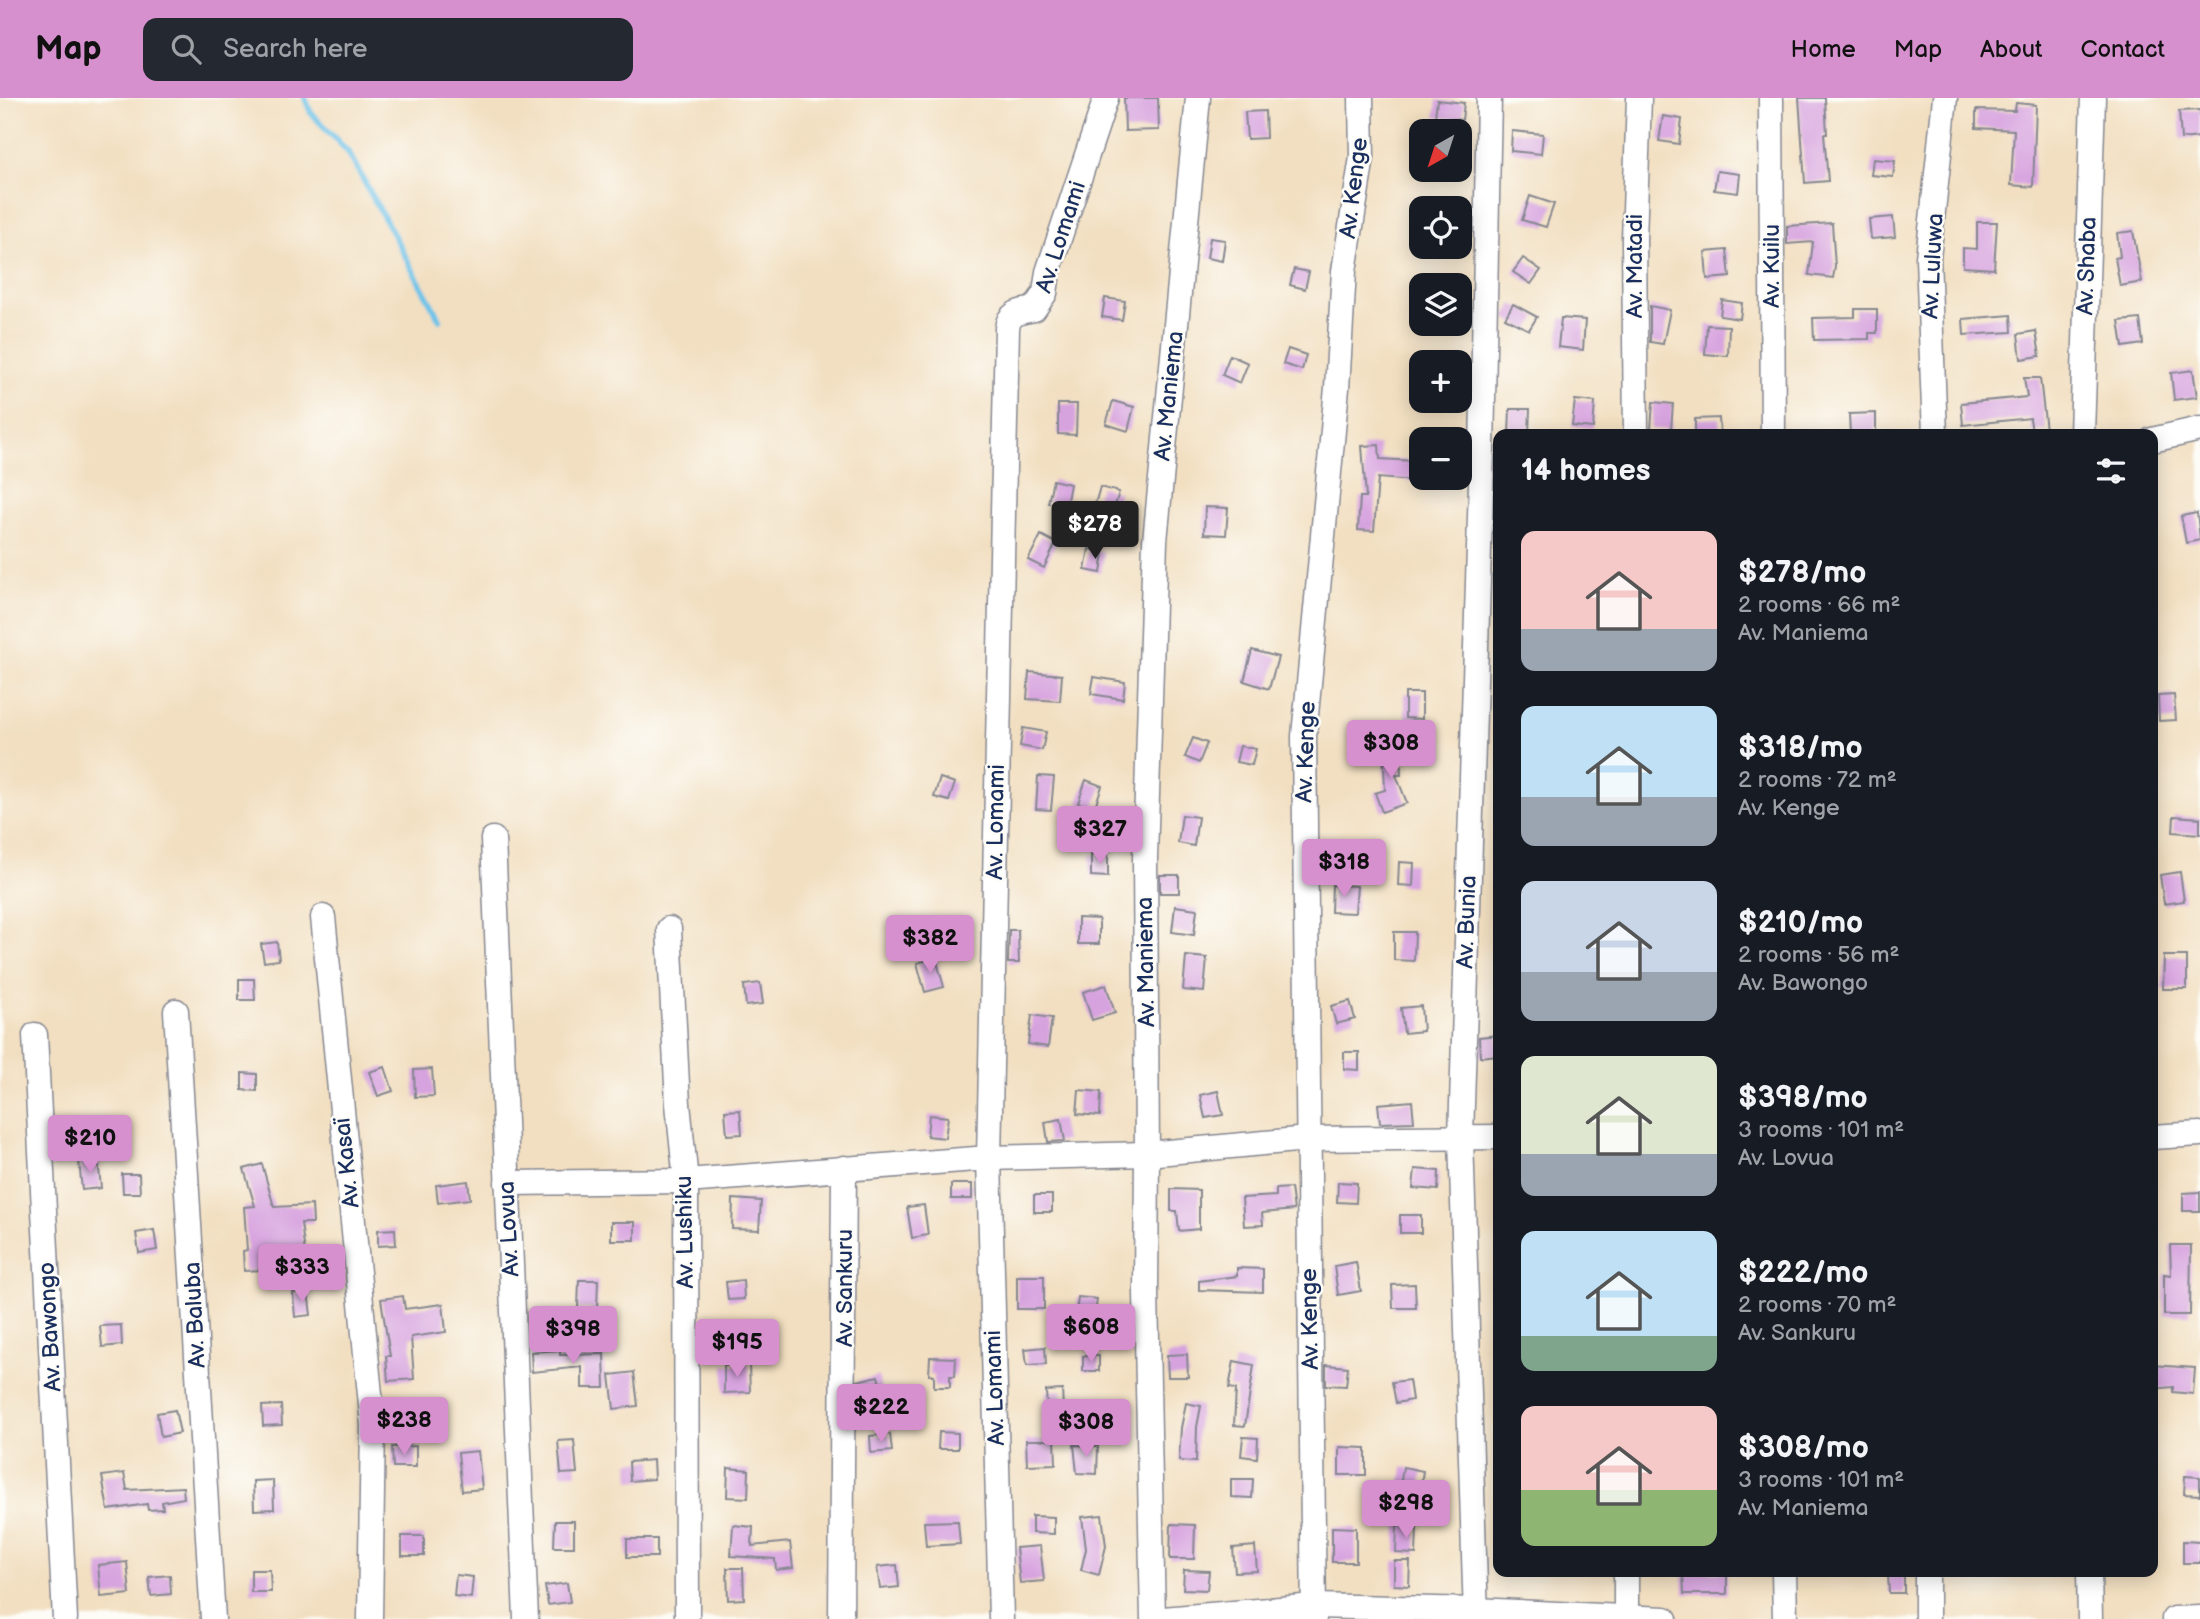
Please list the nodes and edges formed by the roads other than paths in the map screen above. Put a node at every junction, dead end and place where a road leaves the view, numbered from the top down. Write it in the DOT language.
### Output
graph roads {
  1 [pos="1107,98"];
  2 [pos="1198,98"];
  3 [pos="1361,98"];
  4 [pos="1489,98"];
  5 [pos="1639,98"];
  6 [pos="1771,98"];
  7 [pos="1945,98"];
  8 [pos="2093,98"];
  9 [pos="1636,429"];
  10 [pos="1773,429"];
  11 [pos="1935,429"];
  12 [pos="2082,429"];
  13 [pos="2200,429"];
  14 [pos="2158,439"];
  15 [pos="1490,452"];
  16 [pos="493,839"];
  17 [pos="323,917"];
  18 [pos="669,929"];
  19 [pos="176,1011"];
  20 [pos="35,1035"];
  21 [pos="2200,1133"];
  22 [pos="2158,1136"];
  23 [pos="1461,1137"];
  24 [pos="1493,1137"];
  25 [pos="1307,1139"];
  26 [pos="1147,1154"];
  27 [pos="989,1158"];
  28 [pos="844,1167"];
  29 [pos="686,1181"];
  30 [pos="507,1183"];
  31 [pos="1626,1577"];
  32 [pos="1784,1577"];
  33 [pos="1927,1577"];
  34 [pos="2089,1577"];
  35 [pos="1314,1613"];
  36 [pos="1476,1615"];
  37 [pos="1626,1618"];
  38 [pos="2200,1618"];
  39 [pos="65,1619"];
  40 [pos="213,1619"];
  41 [pos="370,1619"];
  42 [pos="526,1619"];
  43 [pos="687,1619"];
  44 [pos="841,1619"];
  45 [pos="1001,1619"];
  46 [pos="1153,1619"];
  47 [pos="1163,1619"];
  48 [pos="1665,1619"];
  49 [pos="1786,1619"];
  50 [pos="1927,1619"];
  51 [pos="2090,1619"];
  52 [pos="2174,1619"];
  1 -- 27 [label="street, Av. Lomami"];
  2 -- 26 [label="street, Av. Maniema"];
  3 -- 25 [label="street, Av. Kenge"];
  4 -- 15 [label="street, Av. Bunia"];
  5 -- 9 [label="street, Av. Matadi"];
  6 -- 10 [label="street, Av. Kuilu"];
  7 -- 11 [label="street, Av. Luluwa"];
  8 -- 12 [label="street, Av. Shaba"];
  13 -- 14 [label="street"];
  15 -- 23 [label="street, Av. Bunia"];
  16 -- 30 [label="street, Av. Lovua"];
  17 -- 41 [label="street, Av. Kasaï"];
  18 -- 29 [label="street, Av. Lushiku"];
  19 -- 40 [label="street, Av. Baluba"];
  20 -- 39 [label="street, Av. Bawongo"];
  21 -- 22 [label="street"];
  23 -- 24 [label="street"];
  23 -- 25 [label="street"];
  23 -- 36 [label="street, Av. Bunia"];
  25 -- 26 [label="street"];
  25 -- 35 [label="street, Av. Kenge"];
  26 -- 27 [label="street"];
  26 -- 46 [label="street, Av. Maniema"];
  27 -- 28 [label="street"];
  27 -- 45 [label="street, Av. Lomami"];
  28 -- 29 [label="street"];
  28 -- 44 [label="street, Av. Sankuru"];
  29 -- 30 [label="street"];
  29 -- 43 [label="street, Av. Lushiku"];
  30 -- 42 [label="street, Av. Lovua"];
  31 -- 37 [label="street"];
  32 -- 49 [label="street"];
  33 -- 50 [label="street"];
  34 -- 51 [label="street"];
  35 -- 36 [label="street"];
  35 -- 47 [label="street"];
  36 -- 37 [label="street"];
  37 -- 48 [label="street"];
  38 -- 52 [label="street"];
}
